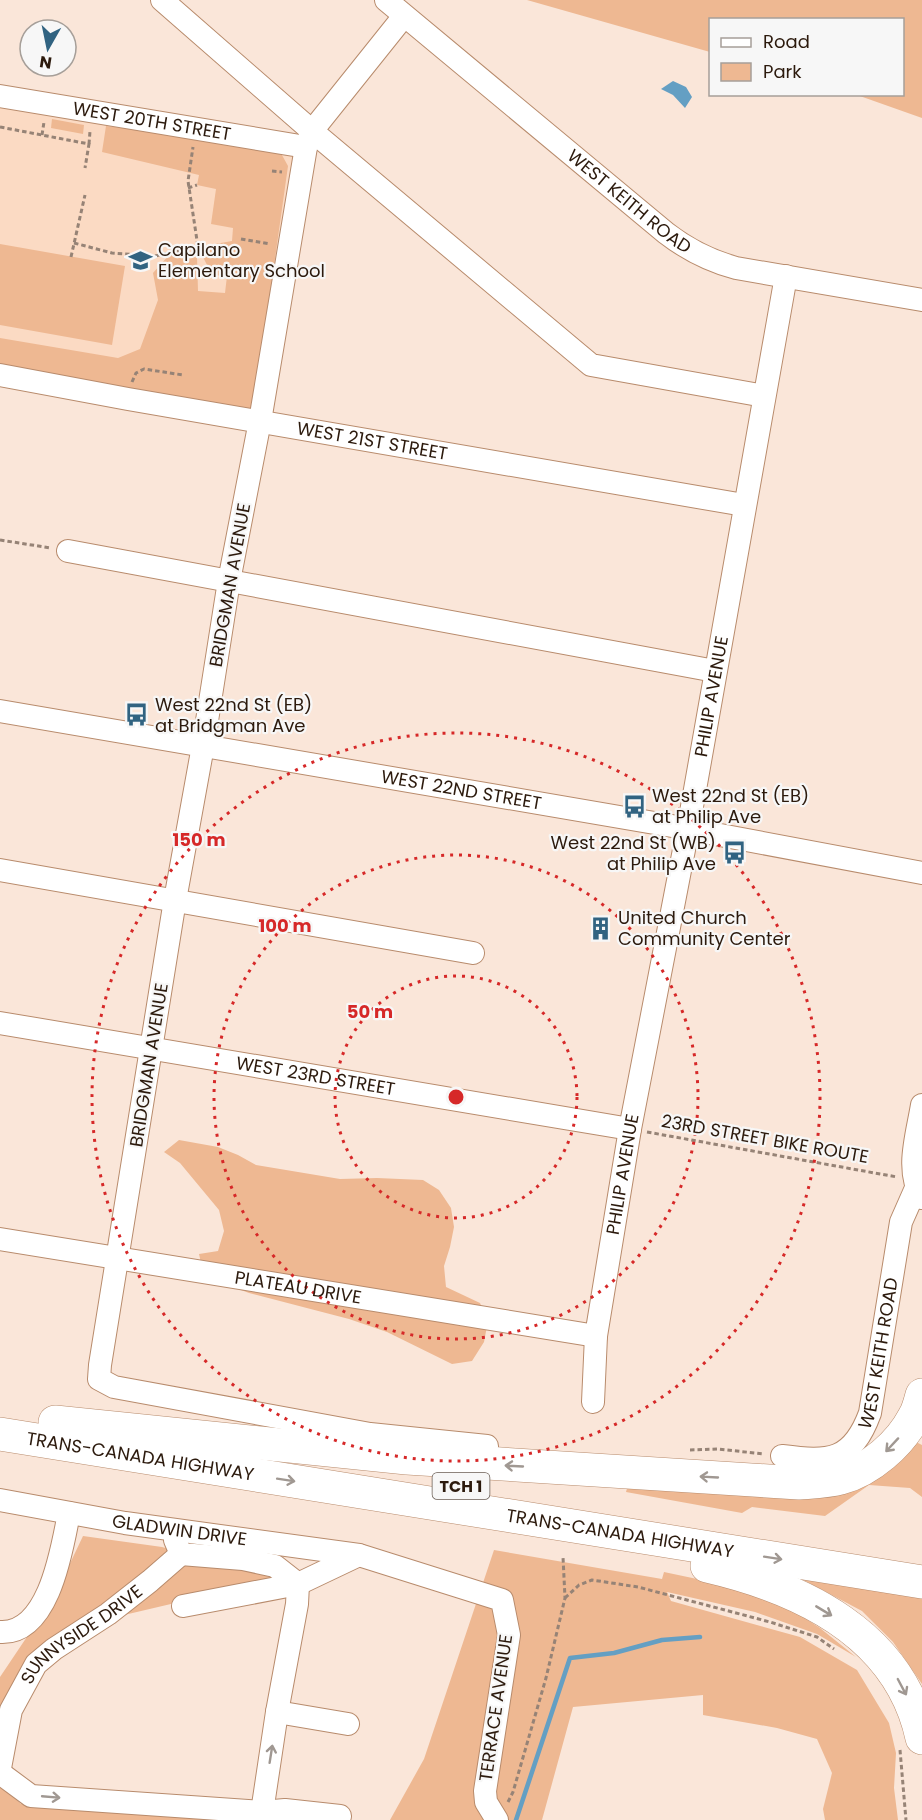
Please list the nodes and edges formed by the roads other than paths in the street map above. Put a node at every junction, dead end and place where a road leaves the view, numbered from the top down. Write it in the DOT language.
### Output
graph roads {
  1 [pos="162,0"];
  2 [pos="386,0"];
  3 [pos="404,16"];
  4 [pos="0,96"];
  5 [pos="309,139"];
  6 [pos="786,276"];
  7 [pos="922,300"];
  8 [pos="0,375"];
  9 [pos="764,396"];
  10 [pos="260,421"];
  11 [pos="744,505"];
  12 [pos="68,551"];
  13 [pos="229,581"];
  14 [pos="715,671"];
  15 [pos="0,711"];
  16 [pos="203,746"];
  17 [pos="688,829"];
  18 [pos="0,870"];
  19 [pos="922,873"];
  20 [pos="176,900"];
  21 [pos="473,952"];
  22 [pos="0,1023"];
  23 [pos="152,1048"];
  24 [pos="922,1105"];
  25 [pos="630,1130"];
  26 [pos="920,1191"];
  27 [pos="0,1239"];
  28 [pos="116,1258"];
  29 [pos="596,1336"];
  30 [pos="922,1395"];
  31 [pos="592,1402"];
  32 [pos="0,1413"];
  33 [pos="55,1422"];
  34 [pos="0,1434"];
  35 [pos="487,1446"];
  36 [pos="782,1456"];
  37 [pos="0,1500"];
  38 [pos="466,1510"];
  39 [pos="69,1513"];
  40 [pos="175,1530"];
  41 [pos="181,1554"];
  42 [pos="359,1555"];
  43 [pos="922,1560"];
  44 [pos="922,1582"];
  45 [pos="298,1584"];
  46 [pos="183,1606"];
  47 [pos="0,1632"];
  48 [pos="278,1712"];
  49 [pos="348,1724"];
  50 [pos="910,1741"];
  51 [pos="0,1768"];
  52 [pos="0,1773"];
  53 [pos="262,1812"];
  54 [pos="500,1815"];
  55 [pos="340,1816"];
  1 -- 5 [label="street"];
  2 -- 3 [label="street, WEST KEITH ROAD"];
  3 -- 5 [label="street, BRIDGMAN AVENUE"];
  3 -- 6 [label="street, WEST KEITH ROAD"];
  4 -- 5 [label="street, WEST 20TH STREET"];
  5 -- 9 [label="street"];
  5 -- 10 [label="street, BRIDGMAN AVENUE"];
  6 -- 7 [label="street, WEST KEITH ROAD"];
  6 -- 9 [label="street, PHILIP AVENUE"];
  8 -- 10 [label="street, WEST 21ST STREET"];
  9 -- 11 [label="street, PHILIP AVENUE"];
  10 -- 11 [label="street, WEST 21ST STREET"];
  10 -- 13 [label="street, BRIDGMAN AVENUE"];
  11 -- 14 [label="street, PHILIP AVENUE"];
  12 -- 13 [label="street"];
  13 -- 14 [label="street"];
  13 -- 16 [label="street, BRIDGMAN AVENUE"];
  14 -- 17 [label="street, PHILIP AVENUE"];
  15 -- 16 [label="street, WEST 22ND STREET"];
  16 -- 17 [label="street, WEST 22ND STREET"];
  16 -- 20 [label="street, BRIDGMAN AVENUE"];
  17 -- 19 [label="street, WEST 22ND STREET"];
  17 -- 25 [label="street, PHILIP AVENUE"];
  18 -- 20 [label="street"];
  20 -- 21 [label="street"];
  20 -- 23 [label="street, BRIDGMAN AVENUE"];
  22 -- 23 [label="street, WEST 23RD STREET"];
  23 -- 25 [label="street, WEST 23RD STREET"];
  23 -- 28 [label="street, BRIDGMAN AVENUE"];
  24 -- 26 [label="street, WEST KEITH ROAD"];
  25 -- 29 [label="street, PHILIP AVENUE"];
  26 -- 36 [label="street, WEST KEITH ROAD"];
  27 -- 28 [label="street, PLATEAU DRIVE"];
  28 -- 29 [label="street, PLATEAU DRIVE"];
  28 -- 35 [label="street, BRIDGMAN AVENUE"];
  29 -- 31 [label="street, PHILIP AVENUE"];
  30 -- 33 [label="highway, one-way"];
  32 -- 33 [label="highway, TRANS-CANADA HIGHWAY / TCH 1"];
  33 -- 43 [label="highway, TRANS-CANADA HIGHWAY / TCH 1"];
  34 -- 38 [label="highway, TRANS-CANADA HIGHWAY / TCH 1, one-way"];
  37 -- 39 [label="street, GLADWIN DRIVE"];
  38 -- 44 [label="highway, TRANS-CANADA HIGHWAY / TCH 1, one-way"];
  38 -- 50 [label="highway, one-way"];
  39 -- 40 [label="street, GLADWIN DRIVE"];
  39 -- 47 [label="street"];
  40 -- 41 [label="street"];
  40 -- 42 [label="street, GLADWIN DRIVE"];
  41 -- 45 [label="street"];
  41 -- 51 [label="street, SUNNYSIDE DRIVE"];
  42 -- 45 [label="street"];
  42 -- 54 [label="street, TERRACE AVENUE"];
  45 -- 46 [label="street"];
  45 -- 48 [label="street"];
  48 -- 49 [label="street"];
  53 -- 48 [label="street, one-way"];
  52 -- 53 [label="street, one-way"];
  53 -- 55 [label="street"];
}
